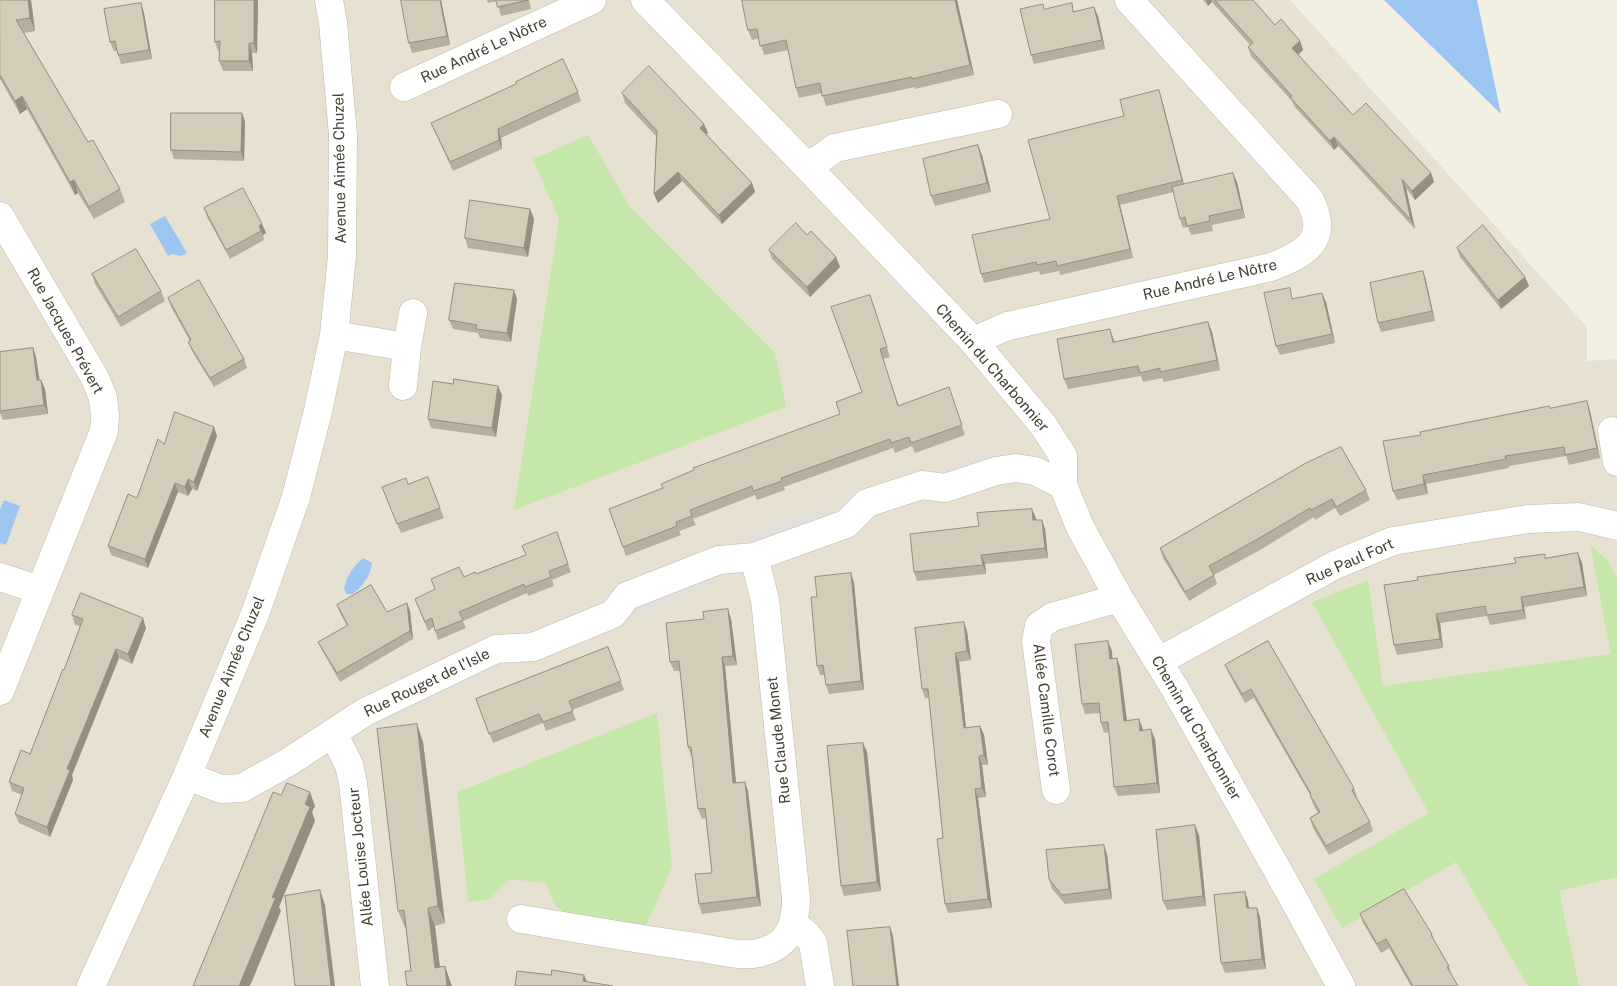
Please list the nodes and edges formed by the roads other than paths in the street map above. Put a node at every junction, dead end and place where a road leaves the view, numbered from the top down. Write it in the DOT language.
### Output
graph roads {
  1 [pos="329,0"];
  2 [pos="592,0"];
  3 [pos="645,0"];
  4 [pos="1129,0"];
  5 [pos="404,87"];
  6 [pos="998,114"];
  7 [pos="808,167"];
  8 [pos="0,216"];
  9 [pos="413,313"];
  10 [pos="334,336"];
  11 [pos="973,341"];
  12 [pos="407,347"];
  13 [pos="403,386"];
  14 [pos="1612,431"];
  15 [pos="1617,462"];
  16 [pos="1063,485"];
  17 [pos="1617,526"];
  18 [pos="754,557"];
  19 [pos="0,578"];
  20 [pos="40,590"];
  21 [pos="1120,598"];
  22 [pos="1159,661"];
  23 [pos="0,691"];
  24 [pos="333,732"];
  25 [pos="187,776"];
  26 [pos="1056,790"];
  27 [pos="521,918"];
  28 [pos="794,924"];
  29 [pos="91,986"];
  30 [pos="375,986"];
  31 [pos="820,986"];
  32 [pos="1341,986"];
  1 -- 10 [label="street, Avenue Aimée Chuzel"];
  2 -- 5 [label="street, Rue André Le Nôtre"];
  3 -- 7 [label="street, Chemin du Charbonnier"];
  4 -- 11 [label="street, Rue André Le Nôtre"];
  6 -- 7 [label="street"];
  7 -- 11 [label="street, Chemin du Charbonnier"];
  8 -- 20 [label="street, Rue Jacques Prévert"];
  9 -- 12 [label="street"];
  10 -- 12 [label="street"];
  10 -- 25 [label="street, Avenue Aimée Chuzel"];
  11 -- 16 [label="street, Chemin du Charbonnier"];
  12 -- 13 [label="street"];
  14 -- 15 [label="street"];
  16 -- 18 [label="street, Rue Rouget de l'Isle"];
  16 -- 21 [label="street, Chemin du Charbonnier"];
  17 -- 22 [label="street, Rue Paul Fort"];
  18 -- 24 [label="street, Rue Rouget de l'Isle"];
  18 -- 28 [label="street, Rue Claude Monet"];
  19 -- 20 [label="street"];
  20 -- 23 [label="street, Rue Jacques Prévert"];
  21 -- 22 [label="street, Chemin du Charbonnier"];
  21 -- 26 [label="street, Allée Camille Corot"];
  22 -- 32 [label="street, Chemin du Charbonnier"];
  24 -- 25 [label="street, Rue Rouget de l'Isle"];
  24 -- 30 [label="street, Allée Louise Jocteur"];
  25 -- 29 [label="street, Avenue Aimée Chuzel"];
  27 -- 28 [label="street"];
  28 -- 31 [label="street"];
}
